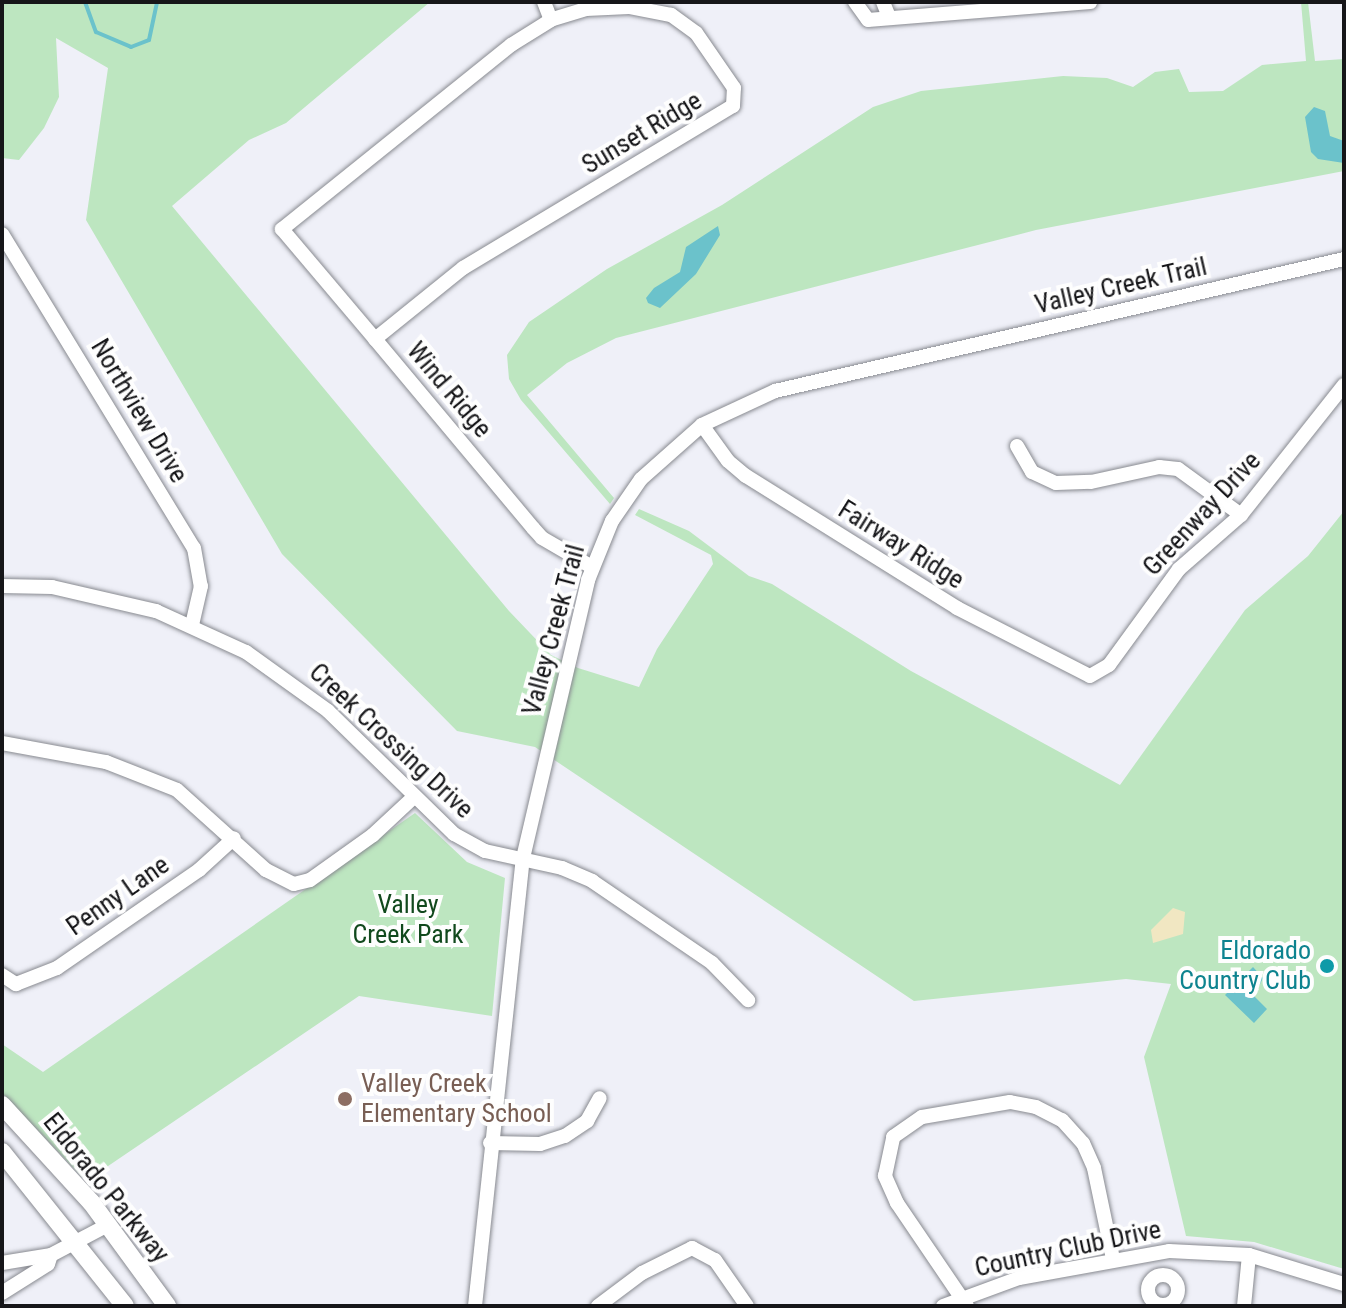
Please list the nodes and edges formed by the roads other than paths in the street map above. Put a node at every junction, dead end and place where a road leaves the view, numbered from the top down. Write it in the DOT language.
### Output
graph roads {
  1 [pos="544,2"];
  2 [pos="855,2"];
  3 [pos="883,2"];
  4 [pos="1090,2"];
  5 [pos="1032,4"];
  6 [pos="889,17"];
  7 [pos="551,20"];
  8 [pos="282,229"];
  9 [pos="2,234"];
  10 [pos="1344,259"];
  11 [pos="375,339"];
  12 [pos="1344,385"];
  13 [pos="702,425"];
  14 [pos="1017,446"];
  15 [pos="1241,515"];
  16 [pos="592,567"];
  17 [pos="2,586"];
  18 [pos="192,624"];
  19 [pos="1096,676"];
  20 [pos="2,743"];
  21 [pos="415,796"];
  22 [pos="234,838"];
  23 [pos="523,858"];
  24 [pos="2,975"];
  25 [pos="748,1000"];
  26 [pos="600,1098"];
  27 [pos="2,1105"];
  28 [pos="490,1143"];
  29 [pos="2,1152"];
  30 [pos="108,1225"];
  31 [pos="79,1243"];
  32 [pos="51,1255"];
  33 [pos="1249,1255"];
  34 [pos="1113,1259"];
  35 [pos="2,1263"];
  36 [pos="1344,1284"];
  37 [pos="2,1293"];
  38 [pos="964,1301"];
  39 [pos="125,1306"];
  40 [pos="167,1306"];
  41 [pos="475,1306"];
  42 [pos="598,1306"];
  43 [pos="747,1306"];
  44 [pos="943,1306"];
  45 [pos="1244,1306"];
  1 -- 7 [label="street"];
  2 -- 6 [label="street"];
  3 -- 6 [label="street"];
  4 -- 5 [label="street"];
  5 -- 6 [label="street"];
  7 -- 8 [label="street, Sunset Ridge"];
  7 -- 11 [label="street, Sunset Ridge"];
  8 -- 11 [label="street, Wind Ridge"];
  9 -- 18 [label="street, Northview Drive"];
  10 -- 13 [label="street, Valley Creek Trail"];
  11 -- 16 [label="street, Wind Ridge"];
  12 -- 15 [label="street, Greenway Drive"];
  13 -- 16 [label="street, Valley Creek Trail"];
  13 -- 19 [label="street, Fairway Ridge"];
  14 -- 15 [label="street"];
  15 -- 19 [label="street, Greenway Drive"];
  16 -- 23 [label="street, Valley Creek Trail"];
  17 -- 18 [label="street, Creek Crossing Drive"];
  18 -- 21 [label="street, Creek Crossing Drive"];
  20 -- 22 [label="street"];
  21 -- 22 [label="street"];
  21 -- 23 [label="street, Creek Crossing Drive"];
  22 -- 24 [label="street, Penny Lane"];
  23 -- 25 [label="street, Creek Crossing Drive"];
  23 -- 28 [label="street, Valley Creek Trail"];
  26 -- 28 [label="street"];
  27 -- 30 [label="main road, Eldorado Parkway"];
  28 -- 41 [label="street, Valley Creek Trail"];
  29 -- 31 [label="main road"];
  30 -- 31 [label="street"];
  30 -- 40 [label="main road, Eldorado Parkway"];
  31 -- 32 [label="street"];
  31 -- 39 [label="main road"];
  32 -- 35 [label="street"];
  32 -- 37 [label="street"];
  33 -- 34 [label="street, Country Club Drive"];
  33 -- 36 [label="street, Country Club Drive"];
  33 -- 45 [label="street"];
  34 -- 38 [label="street, Country Club Drive"];
  34 -- 38 [label="street"];
  38 -- 44 [label="street, Country Club Drive"];
  42 -- 43 [label="street"];
}
